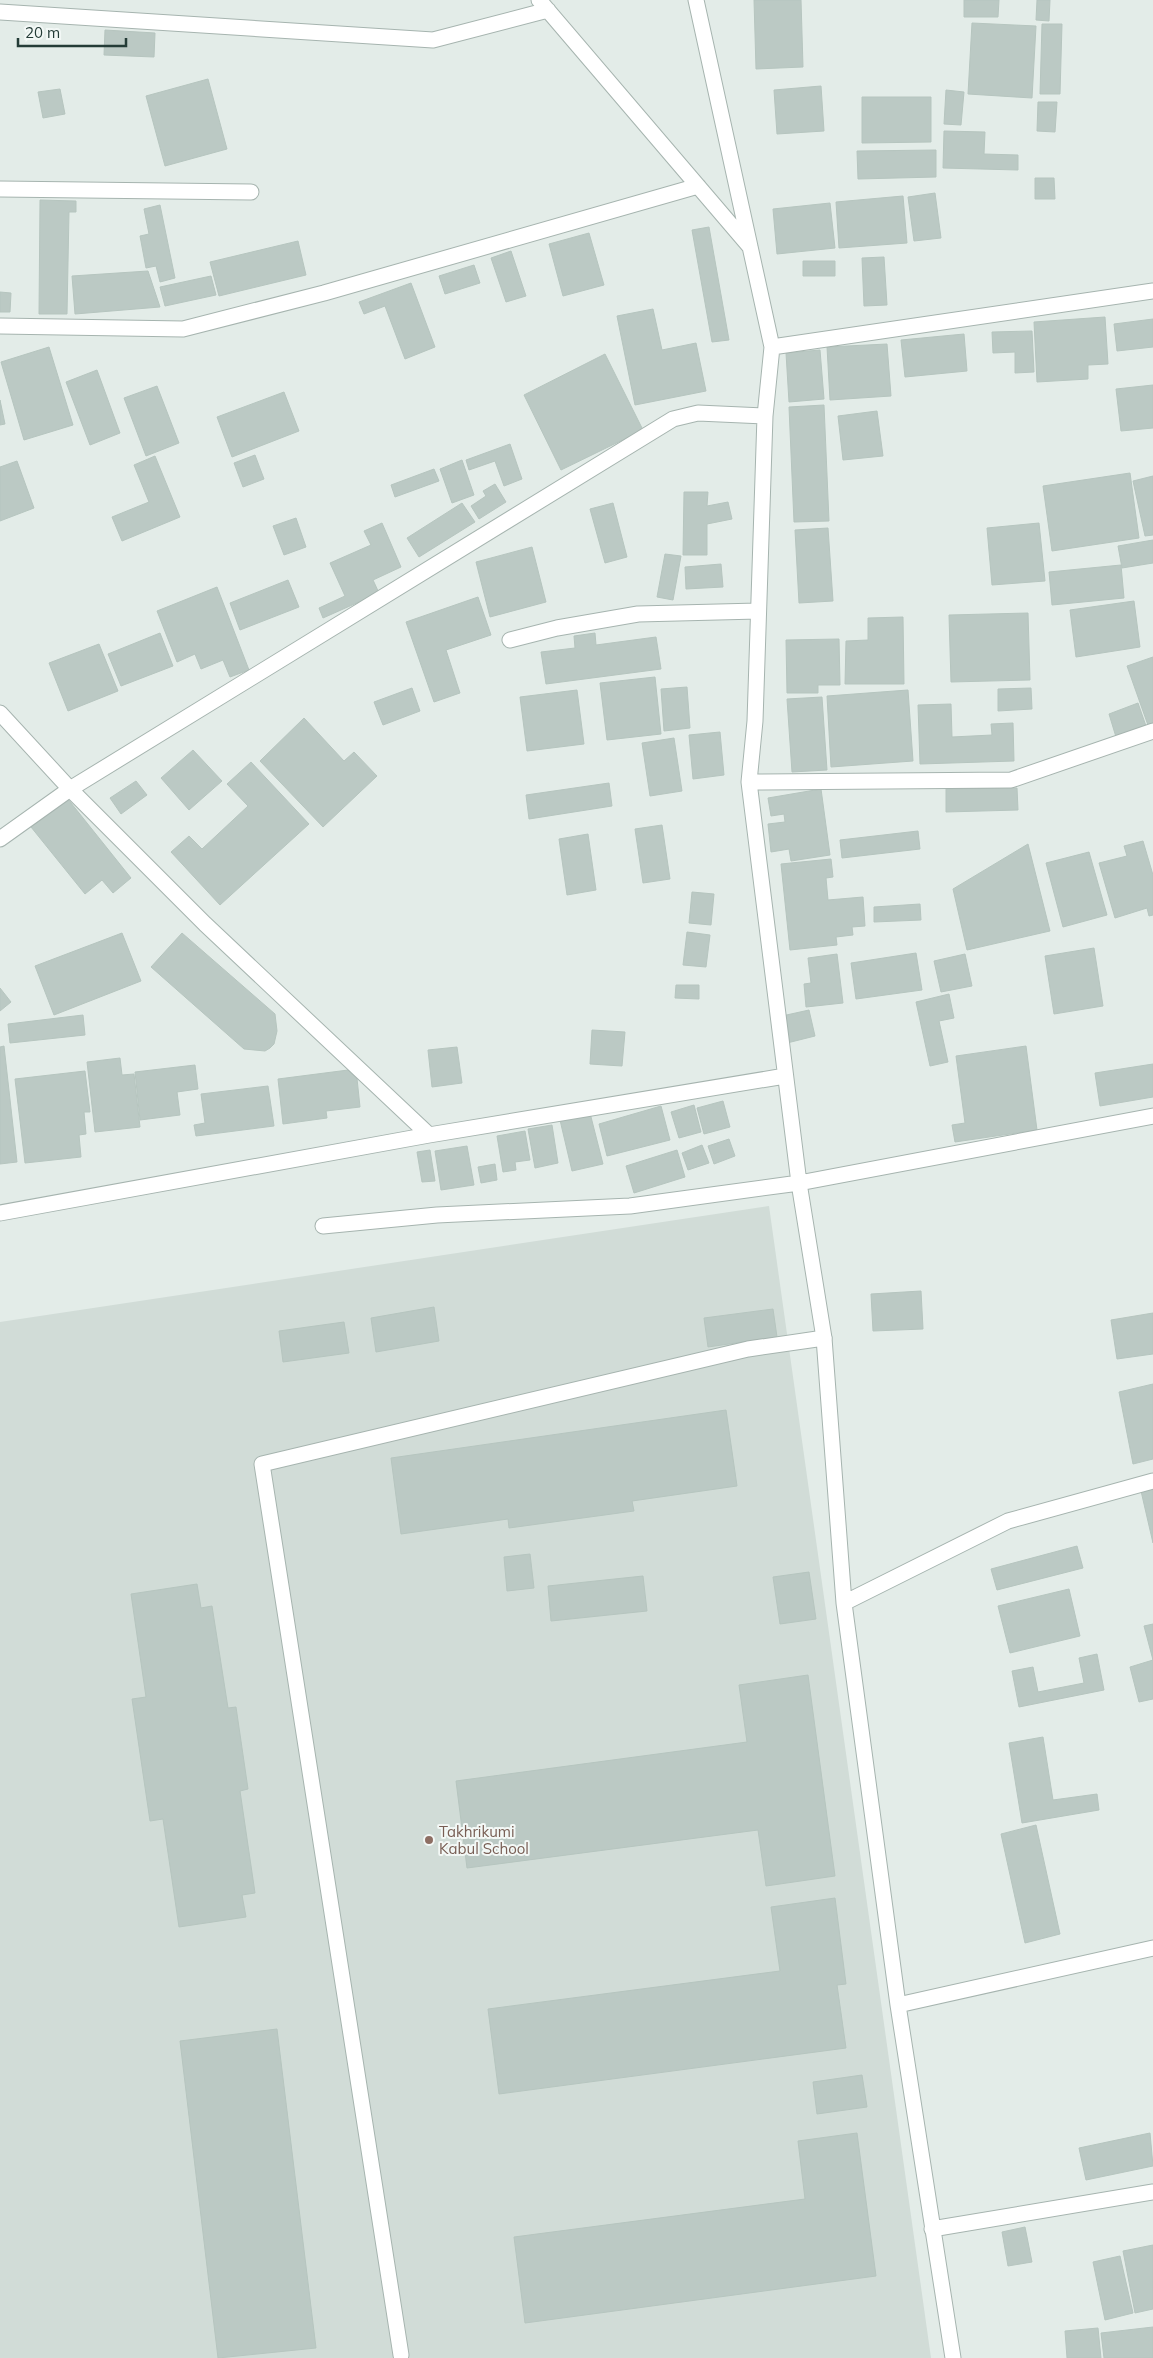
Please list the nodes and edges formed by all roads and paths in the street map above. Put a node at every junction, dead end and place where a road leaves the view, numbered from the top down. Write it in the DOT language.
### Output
graph roads {
  1 [pos="696,0"];
  2 [pos="544,5"];
  3 [pos="0,12"];
  4 [pos="698,186"];
  5 [pos="0,189"];
  6 [pos="251,192"];
  7 [pos="753,250"];
  8 [pos="1153,291"];
  9 [pos="0,326"];
  10 [pos="772,347"];
  11 [pos="765,416"];
  12 [pos="758,611"];
  13 [pos="510,640"];
  14 [pos="0,714"];
  15 [pos="1153,731"];
  16 [pos="749,782"];
  17 [pos="70,789"];
  18 [pos="0,839"];
  19 [pos="785,1076"];
  20 [pos="1153,1116"];
  21 [pos="429,1135"];
  22 [pos="799,1184"];
  23 [pos="0,1213"];
  24 [pos="323,1226"];
  25 [pos="824,1338"];
  26 [pos="1153,1481"];
  27 [pos="844,1603"];
  28 [pos="1153,1948"];
  29 [pos="898,2005"];
  30 [pos="1153,2192"];
  31 [pos="932,2229"];
  32 [pos="401,2355"];
  33 [pos="953,2358"];
  1 -- 7 [label="street"];
  2 -- 3 [label="street"];
  2 -- 4 [label="street"];
  4 -- 7 [label="street"];
  4 -- 9 [label="street"];
  5 -- 6 [label="street"];
  7 -- 10 [label="street"];
  8 -- 10 [label="street"];
  10 -- 11 [label="street"];
  11 -- 12 [label="street"];
  11 -- 17 [label="street"];
  12 -- 13 [label="street"];
  12 -- 16 [label="street"];
  14 -- 17 [label="street"];
  15 -- 16 [label="street"];
  16 -- 19 [label="street"];
  17 -- 18 [label="street"];
  17 -- 21 [label="street"];
  19 -- 21 [label="street"];
  19 -- 22 [label="street"];
  20 -- 22 [label="street"];
  21 -- 23 [label="street"];
  22 -- 24 [label="street"];
  22 -- 25 [label="street"];
  25 -- 27 [label="street"];
  25 -- 32 [label="street"];
  26 -- 27 [label="street"];
  27 -- 29 [label="street"];
  28 -- 29 [label="street"];
  29 -- 31 [label="street"];
  30 -- 31 [label="street"];
  31 -- 33 [label="street"];
}
